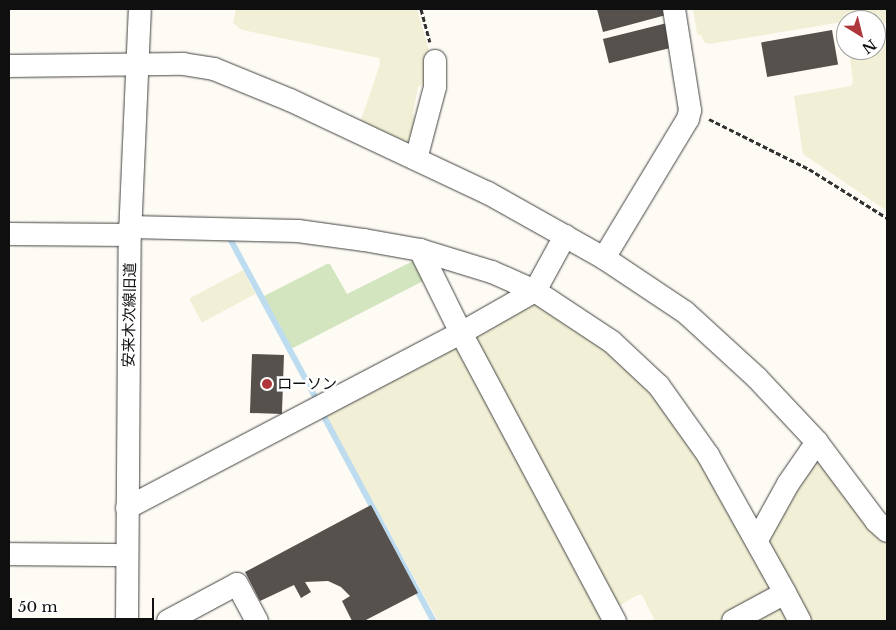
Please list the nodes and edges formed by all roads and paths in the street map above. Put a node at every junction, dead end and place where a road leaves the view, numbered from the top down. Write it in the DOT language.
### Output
graph roads {
  1 [pos="140,9"];
  2 [pos="421,9"];
  3 [pos="674,9"];
  4 [pos="435,61"];
  5 [pos="137,64"];
  6 [pos="9,66"];
  7 [pos="690,110"];
  8 [pos="416,159"];
  9 [pos="887,218"];
  10 [pos="130,231"];
  11 [pos="9,234"];
  12 [pos="565,236"];
  13 [pos="420,250"];
  14 [pos="604,258"];
  15 [pos="535,290"];
  16 [pos="461,333"];
  17 [pos="816,442"];
  18 [pos="127,508"];
  19 [pos="887,532"];
  20 [pos="757,540"];
  21 [pos="9,554"];
  22 [pos="127,554"];
  23 [pos="785,593"];
  24 [pos="127,621"];
  25 [pos="168,621"];
  26 [pos="257,621"];
  27 [pos="615,621"];
  28 [pos="733,621"];
  29 [pos="800,621"];
  1 -- 5 [label="street, 安来木次線旧道"];
  2 -- 4 [label="path"];
  3 -- 7 [label="street"];
  4 -- 8 [label="street"];
  5 -- 6 [label="street"];
  5 -- 8 [label="street"];
  5 -- 10 [label="street, 安来木次線旧道"];
  7 -- 9 [label="path"];
  7 -- 14 [label="street"];
  8 -- 12 [label="street"];
  10 -- 11 [label="street"];
  10 -- 13 [label="street"];
  10 -- 18 [label="street, 安来木次線旧道"];
  12 -- 14 [label="street"];
  12 -- 15 [label="street"];
  13 -- 15 [label="street"];
  13 -- 16 [label="street"];
  14 -- 17 [label="street"];
  15 -- 16 [label="street"];
  15 -- 20 [label="street"];
  16 -- 18 [label="street"];
  16 -- 27 [label="street"];
  17 -- 19 [label="street"];
  17 -- 20 [label="street"];
  18 -- 22 [label="street, 安来木次線旧道"];
  20 -- 23 [label="street"];
  21 -- 22 [label="street"];
  22 -- 24 [label="street, 安来木次線旧道"];
  23 -- 28 [label="street"];
  23 -- 29 [label="street"];
  25 -- 26 [label="street"];
}
